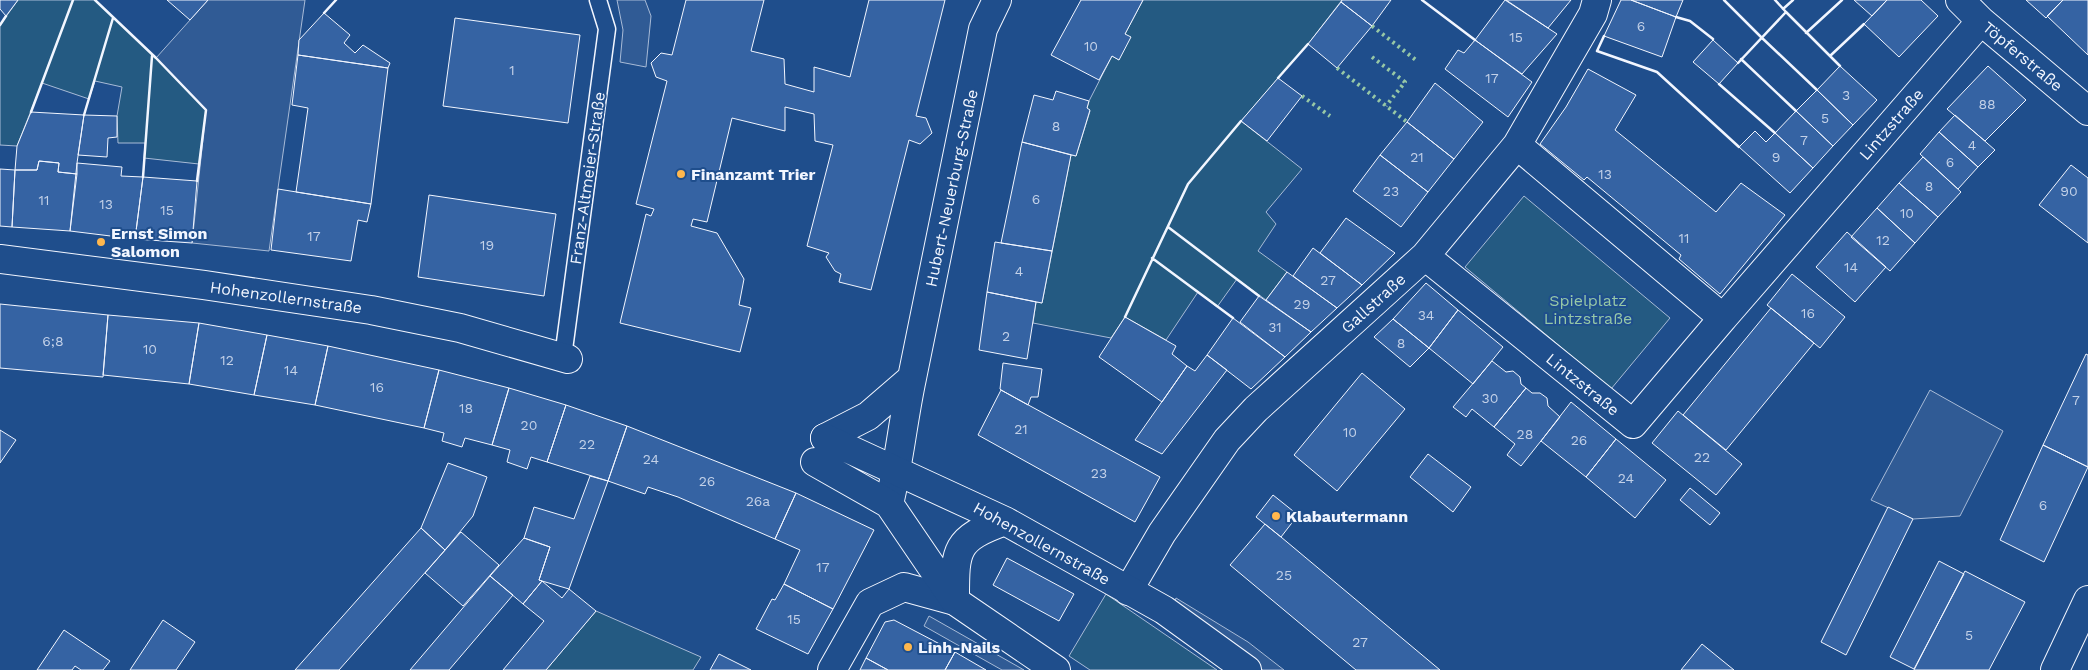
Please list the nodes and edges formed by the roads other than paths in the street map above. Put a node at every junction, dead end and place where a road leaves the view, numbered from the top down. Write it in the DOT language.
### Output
graph roads {
  1 [pos="598,0"];
  2 [pos="997,0"];
  3 [pos="1597,0"];
  4 [pos="1960,0"];
  5 [pos="1981,21"];
  6 [pos="2088,111"];
  7 [pos="1517,145"];
  8 [pos="1425,256"];
  9 [pos="0,259"];
  10 [pos="1723,318"];
  11 [pos="565,358"];
  12 [pos="912,378"];
  13 [pos="820,450"];
  14 [pos="897,470"];
  15 [pos="889,504"];
  16 [pos="1006,521"];
  17 [pos="1128,591"];
  18 [pos="2088,600"];
  19 [pos="955,601"];
  20 [pos="832,670"];
  21 [pos="1056,670"];
  22 [pos="1247,670"];
  23 [pos="2055,670"];
  1 -- 11 [label="lane, Franz-Altmeier-Straße"];
  2 -- 12 [label="street, Hubert-Neuerburg-Straße"];
  3 -- 7 [label="street, Gallstraße"];
  4 -- 5 [label="street, Töpferstraße"];
  5 -- 6 [label="street, Töpferstraße"];
  5 -- 10 [label="street, Lintzstraße"];
  7 -- 8 [label="street, Gallstraße"];
  7 -- 10 [label="street"];
  8 -- 10 [label="street, Lintzstraße"];
  8 -- 17 [label="street, Gallstraße"];
  9 -- 11 [label="street, Hohenzollernstraße"];
  12 -- 13 [label="street"];
  12 -- 14 [label="street, Hubert-Neuerburg-Straße"];
  13 -- 14 [label="street, Hohenzollernstraße"];
  13 -- 15 [label="street"];
  14 -- 15 [label="street, Hubert-Neuerburg-Straße"];
  14 -- 16 [label="street, Hohenzollernstraße"];
  15 -- 19 [label="street"];
  16 -- 17 [label="street, Hohenzollernstraße"];
  16 -- 19 [label="street"];
  17 -- 22 [label="street, Hohenzollernstraße"];
  18 -- 23 [label="street"];
  19 -- 20 [label="street"];
  19 -- 21 [label="street"];
}
